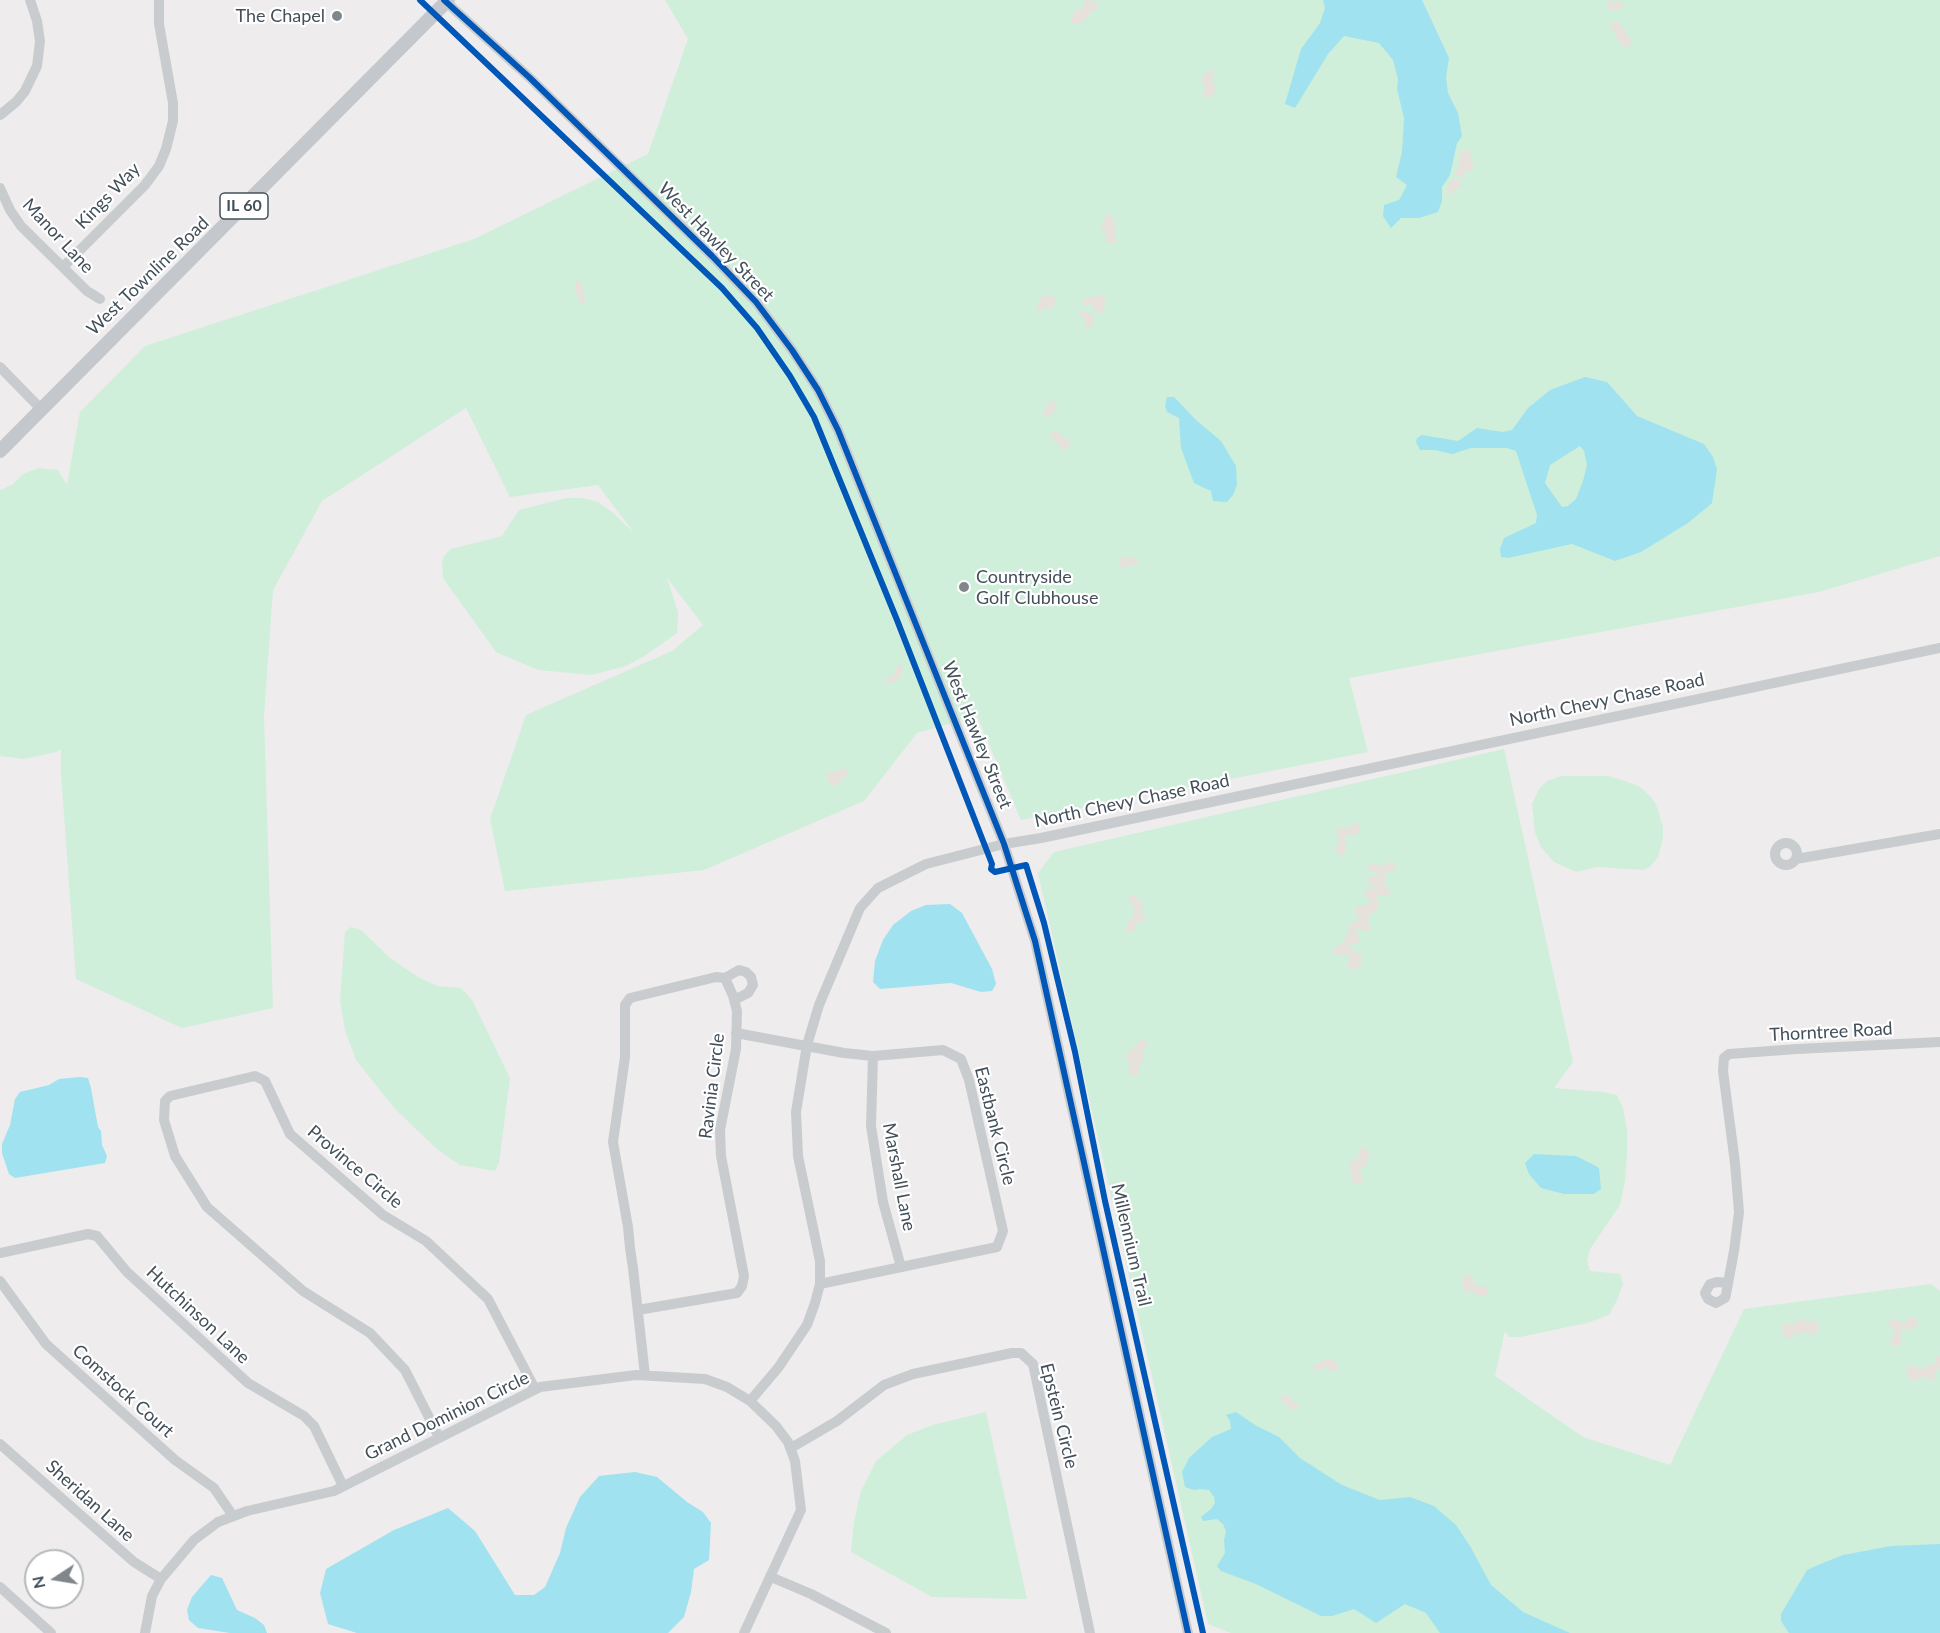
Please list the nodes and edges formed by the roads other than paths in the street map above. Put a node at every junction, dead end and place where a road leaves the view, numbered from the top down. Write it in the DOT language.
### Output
graph roads {
  1 [pos="30,0"];
  2 [pos="159,0"];
  3 [pos="446,1"];
  4 [pos="0,115"];
  5 [pos="0,188"];
  6 [pos="63,267"];
  7 [pos="100,299"];
  8 [pos="0,367"];
  9 [pos="41,409"];
  10 [pos="0,451"];
  11 [pos="1940,648"];
  12 [pos="1940,834"];
  13 [pos="1004,844"];
  14 [pos="1796,859"];
  15 [pos="725,978"];
  16 [pos="734,1000"];
  17 [pos="736,1033"];
  18 [pos="1940,1042"];
  19 [pos="807,1045"];
  20 [pos="873,1056"];
  21 [pos="0,1253"];
  22 [pos="901,1268"];
  23 [pos="0,1281"];
  24 [pos="1728,1283"];
  25 [pos="819,1284"];
  26 [pos="638,1310"];
  27 [pos="645,1375"];
  28 [pos="534,1389"];
  29 [pos="750,1401"];
  30 [pos="440,1437"];
  31 [pos="0,1444"];
  32 [pos="791,1448"];
  33 [pos="344,1486"];
  34 [pos="233,1516"];
  35 [pos="771,1577"];
  36 [pos="161,1579"];
  37 [pos="0,1587"];
  38 [pos="51,1633"];
  39 [pos="145,1633"];
  40 [pos="744,1633"];
  41 [pos="886,1633"];
  42 [pos="1090,1633"];
  43 [pos="1188,1633"];
  1 -- 4 [label="street"];
  2 -- 6 [label="street, Kings Way"];
  3 -- 9 [label="main road, West Townline Road / IL 60"];
  3 -- 13 [label="street, West Hawley Street"];
  5 -- 6 [label="street, Manor Lane"];
  6 -- 7 [label="street, Manor Lane"];
  8 -- 9 [label="street"];
  9 -- 10 [label="main road, West Townline Road / IL 60"];
  11 -- 13 [label="street, North Chevy Chase Road"];
  12 -- 14 [label="street"];
  13 -- 19 [label="street, North Chevy Chase Road"];
  13 -- 43 [label="street, West Hawley Street"];
  15 -- 16 [label="street, Ravinia Circle"];
  15 -- 16 [label="street"];
  15 -- 26 [label="street"];
  16 -- 17 [label="street, Ravinia Circle"];
  17 -- 19 [label="street, Eastbank Circle"];
  17 -- 26 [label="street, Ravinia Circle"];
  18 -- 24 [label="street, Thorntree Road"];
  19 -- 20 [label="street, Eastbank Circle"];
  19 -- 25 [label="street, North Chevy Chase Road"];
  20 -- 22 [label="street, Marshall Lane"];
  20 -- 22 [label="street, Eastbank Circle"];
  21 -- 33 [label="street, Hutchinson Lane"];
  22 -- 25 [label="street, Eastbank Circle"];
  23 -- 34 [label="street, Comstock Court"];
  25 -- 29 [label="street, North Chevy Chase Road"];
  26 -- 27 [label="street"];
  27 -- 28 [label="street, Grand Dominion Circle"];
  27 -- 29 [label="street, Grand Dominion Circle"];
  28 -- 30 [label="street, Grand Dominion Circle"];
  28 -- 30 [label="street, Province Circle"];
  29 -- 32 [label="street, Grand Dominion Circle"];
  30 -- 33 [label="street, Grand Dominion Circle"];
  31 -- 36 [label="street, Sheridan Lane"];
  32 -- 35 [label="street, Grand Dominion Circle"];
  32 -- 42 [label="street, Epstein Circle"];
  33 -- 34 [label="street, Grand Dominion Circle"];
  34 -- 36 [label="street, Grand Dominion Circle"];
  35 -- 40 [label="street, Grand Dominion Circle"];
  35 -- 41 [label="street"];
  36 -- 39 [label="street, Grand Dominion Circle"];
  37 -- 38 [label="street"];
}
